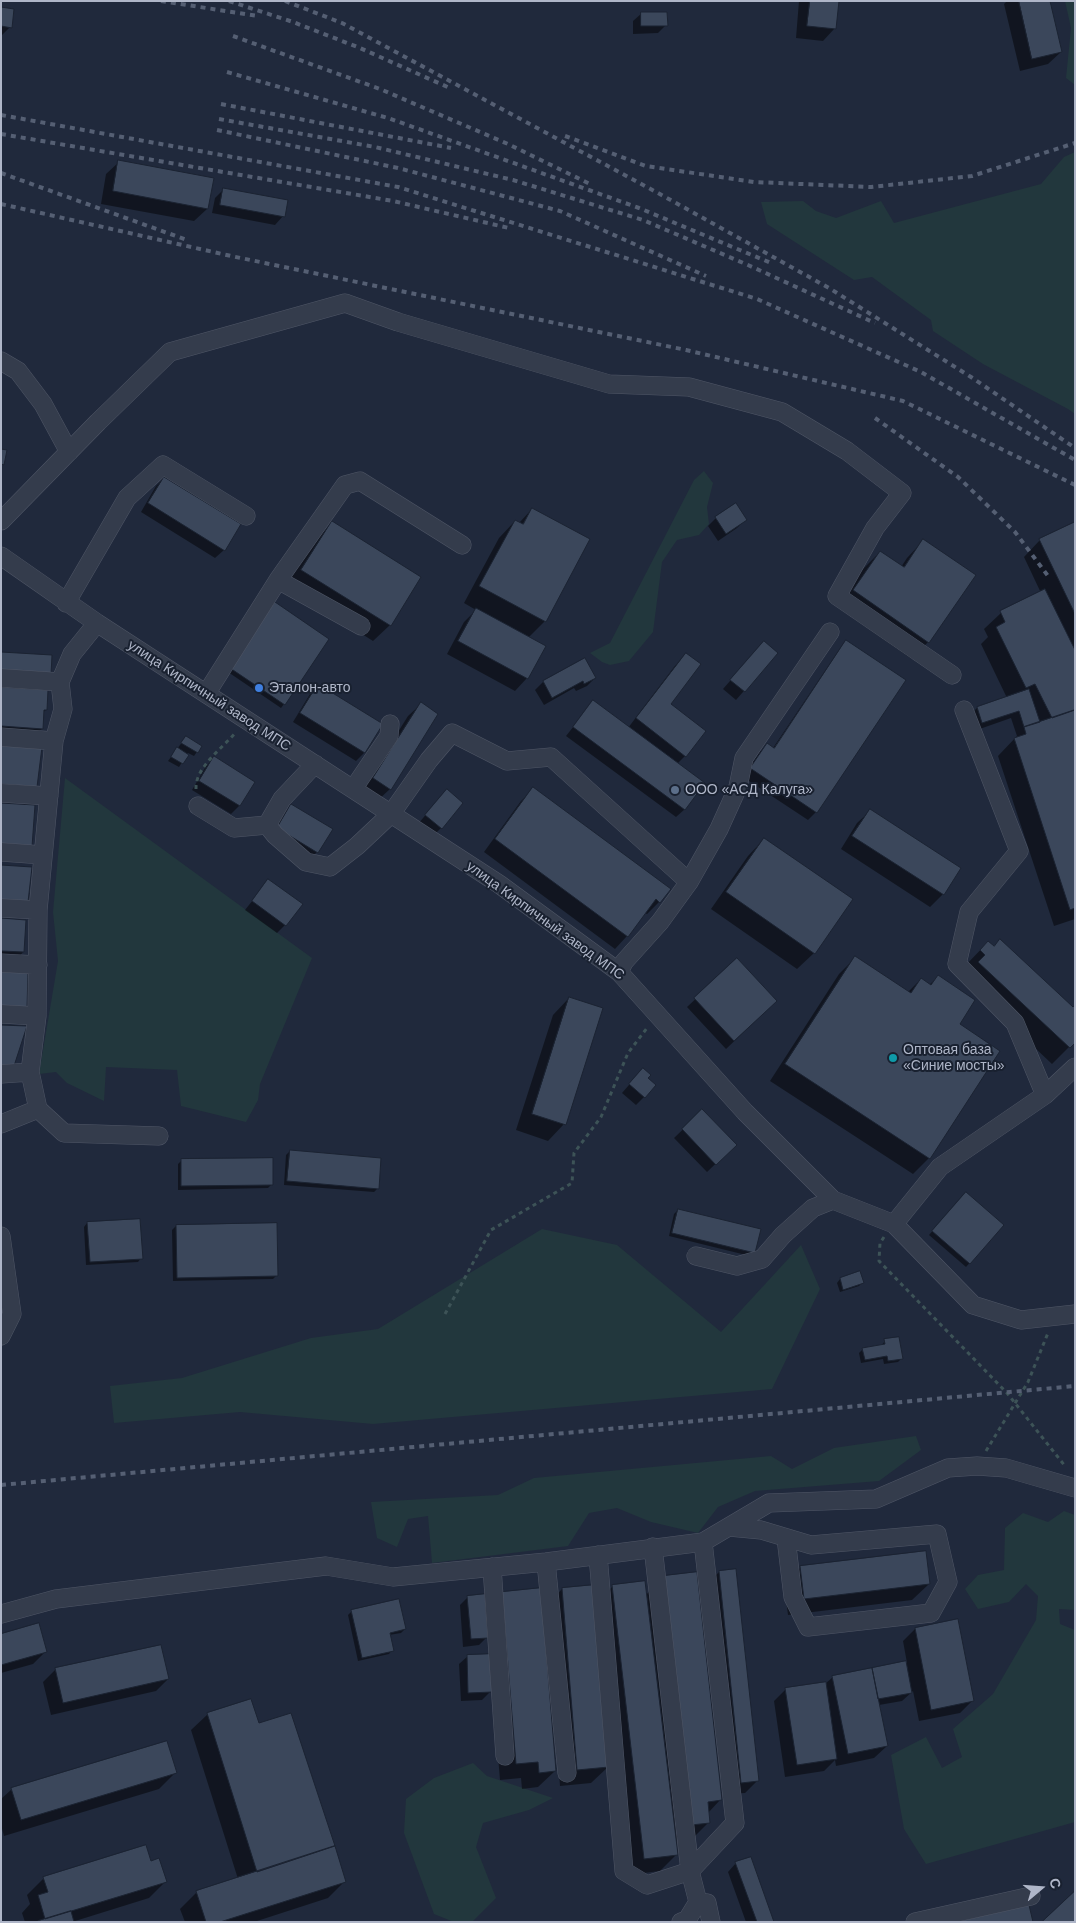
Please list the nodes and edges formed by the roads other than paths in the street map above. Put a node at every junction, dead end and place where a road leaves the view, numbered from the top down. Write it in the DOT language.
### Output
graph roads {
  1 [pos="1,361"];
  2 [pos="69,452"];
  3 [pos="246,516"];
  4 [pos="1,521"];
  5 [pos="462,545"];
  6 [pos="1,556"];
  7 [pos="278,580"];
  8 [pos="66,603"];
  9 [pos="96,623"];
  10 [pos="361,626"];
  11 [pos="830,632"];
  12 [pos="952,675"];
  13 [pos="1,678"];
  14 [pos="60,682"];
  15 [pos="206,694"];
  16 [pos="964,710"];
  17 [pos="390,724"];
  18 [pos="1,737"];
  19 [pos="54,741"];
  20 [pos="316,764"];
  21 [pos="353,789"];
  22 [pos="1,793"];
  23 [pos="49,796"];
  24 [pos="198,806"];
  25 [pos="391,814"];
  26 [pos="267,825"];
  27 [pos="1,852"];
  28 [pos="43,854"];
  29 [pos="689,882"];
  30 [pos="1,908"];
  31 [pos="38,910"];
  32 [pos="1,963"];
  33 [pos="38,965"];
  34 [pos="619,972"];
  35 [pos="1,1014"];
  36 [pos="37,1016"];
  37 [pos="1075,1068"];
  38 [pos="30,1072"];
  39 [pos="1,1074"];
  40 [pos="1045,1095"];
  41 [pos="38,1109"];
  42 [pos="1,1124"];
  43 [pos="159,1136"];
  44 [pos="833,1200"];
  45 [pos="894,1224"];
  46 [pos="1,1236"];
  47 [pos="696,1256"];
  48 [pos="1075,1314"];
  49 [pos="1,1336"];
  50 [pos="1075,1488"];
  51 [pos="729,1526"];
  52 [pos="786,1538"];
  53 [pos="703,1542"];
  54 [pos="653,1547"];
  55 [pos="598,1555"];
  56 [pos="546,1562"];
  57 [pos="492,1567"];
  58 [pos="1,1614"];
  59 [pos="505,1756"];
  60 [pos="567,1773"];
  61 [pos="690,1871"];
  62 [pos="1031,1896"];
  63 [pos="698,1902"];
  64 [pos="681,1922"];
  65 [pos="711,1922"];
  66 [pos="915,1922"];
  1 -- 2 [label="street"];
  2 -- 4 [label="street"];
  2 -- 12 [label="street"];
  3 -- 8 [label="street"];
  5 -- 7 [label="street"];
  6 -- 8 [label="street, улица Кирпичный завод МПС"];
  7 -- 10 [label="street"];
  7 -- 15 [label="street"];
  8 -- 9 [label="street, улица Кирпичный завод МПС"];
  9 -- 14 [label="street"];
  9 -- 15 [label="street, улица Кирпичный завод МПС"];
  11 -- 29 [label="street"];
  13 -- 14 [label="street"];
  14 -- 19 [label="street"];
  15 -- 20 [label="street, улица Кирпичный завод МПС"];
  16 -- 40 [label="street"];
  17 -- 21 [label="street"];
  18 -- 19 [label="street"];
  19 -- 23 [label="street"];
  20 -- 21 [label="street, улица Кирпичный завод МПС"];
  20 -- 26 [label="street"];
  21 -- 25 [label="street, улица Кирпичный завод МПС"];
  22 -- 23 [label="street"];
  23 -- 28 [label="street"];
  24 -- 26 [label="street"];
  25 -- 26 [label="street"];
  25 -- 29 [label="street"];
  25 -- 34 [label="street, улица Кирпичный завод МПС"];
  27 -- 28 [label="street"];
  28 -- 31 [label="street"];
  29 -- 34 [label="street"];
  30 -- 31 [label="street"];
  31 -- 33 [label="street"];
  32 -- 33 [label="street"];
  33 -- 36 [label="street"];
  34 -- 44 [label="street, улица Кирпичный завод МПС"];
  35 -- 36 [label="street"];
  36 -- 38 [label="street"];
  37 -- 40 [label="street"];
  38 -- 39 [label="street"];
  38 -- 41 [label="street"];
  40 -- 45 [label="street"];
  41 -- 42 [label="street"];
  41 -- 43 [label="street"];
  44 -- 45 [label="street, улица Кирпичный завод МПС"];
  44 -- 47 [label="street"];
  45 -- 48 [label="street, улица Кирпичный завод МПС"];
  46 -- 49 [label="street"];
  50 -- 51 [label="street"];
  51 -- 52 [label="street"];
  51 -- 53 [label="street"];
  52 -- 52 [label="street"];
  53 -- 54 [label="street"];
  53 -- 61 [label="street"];
  54 -- 55 [label="street"];
  54 -- 61 [label="street"];
  55 -- 56 [label="street"];
  55 -- 61 [label="street"];
  56 -- 57 [label="street"];
  56 -- 60 [label="street"];
  57 -- 58 [label="street"];
  57 -- 59 [label="street"];
  61 -- 63 [label="street"];
  62 -- 66 [label="street"];
  63 -- 64 [label="street"];
  63 -- 65 [label="street"];
}
